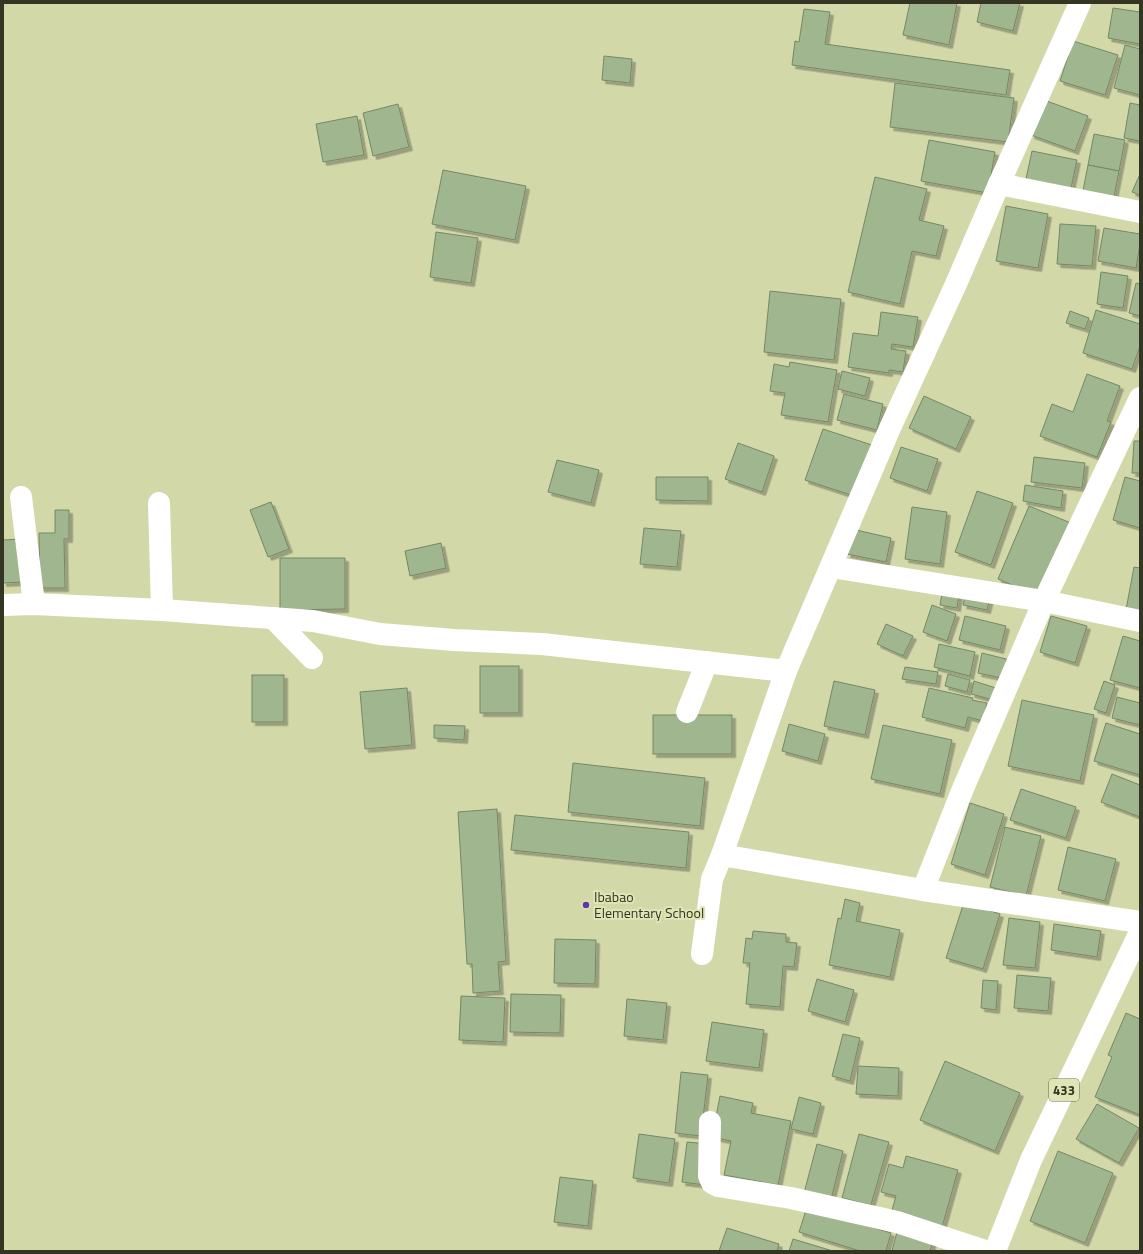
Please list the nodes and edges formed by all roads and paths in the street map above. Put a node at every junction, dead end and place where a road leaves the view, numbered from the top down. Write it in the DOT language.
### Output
graph roads {
  1 [pos="1080,3"];
  2 [pos="999,184"];
  3 [pos="1140,212"];
  4 [pos="1140,398"];
  5 [pos="22,497"];
  6 [pos="159,503"];
  7 [pos="831,567"];
  8 [pos="1044,601"];
  9 [pos="34,604"];
  10 [pos="3,605"];
  11 [pos="162,610"];
  12 [pos="273,618"];
  13 [pos="1140,622"];
  14 [pos="312,658"];
  15 [pos="707,662"];
  16 [pos="786,671"];
  17 [pos="687,712"];
  18 [pos="722,855"];
  19 [pos="923,890"];
  20 [pos="1140,922"];
  21 [pos="1140,932"];
  22 [pos="702,954"];
  23 [pos="710,1122"];
  24 [pos="985,1251"];
  25 [pos="995,1251"];
  1 -- 2 [label="street"];
  2 -- 3 [label="street"];
  2 -- 7 [label="street"];
  4 -- 8 [label="street"];
  5 -- 9 [label="street"];
  6 -- 11 [label="street"];
  7 -- 8 [label="street"];
  7 -- 16 [label="street"];
  8 -- 13 [label="street"];
  8 -- 19 [label="street"];
  9 -- 10 [label="street"];
  9 -- 11 [label="street"];
  11 -- 12 [label="street"];
  12 -- 14 [label="street"];
  12 -- 15 [label="street"];
  15 -- 16 [label="street"];
  15 -- 17 [label="street"];
  16 -- 18 [label="street"];
  18 -- 19 [label="street"];
  18 -- 22 [label="street"];
  19 -- 20 [label="street"];
  21 -- 25 [label="street, 433"];
  23 -- 24 [label="street"];
}
